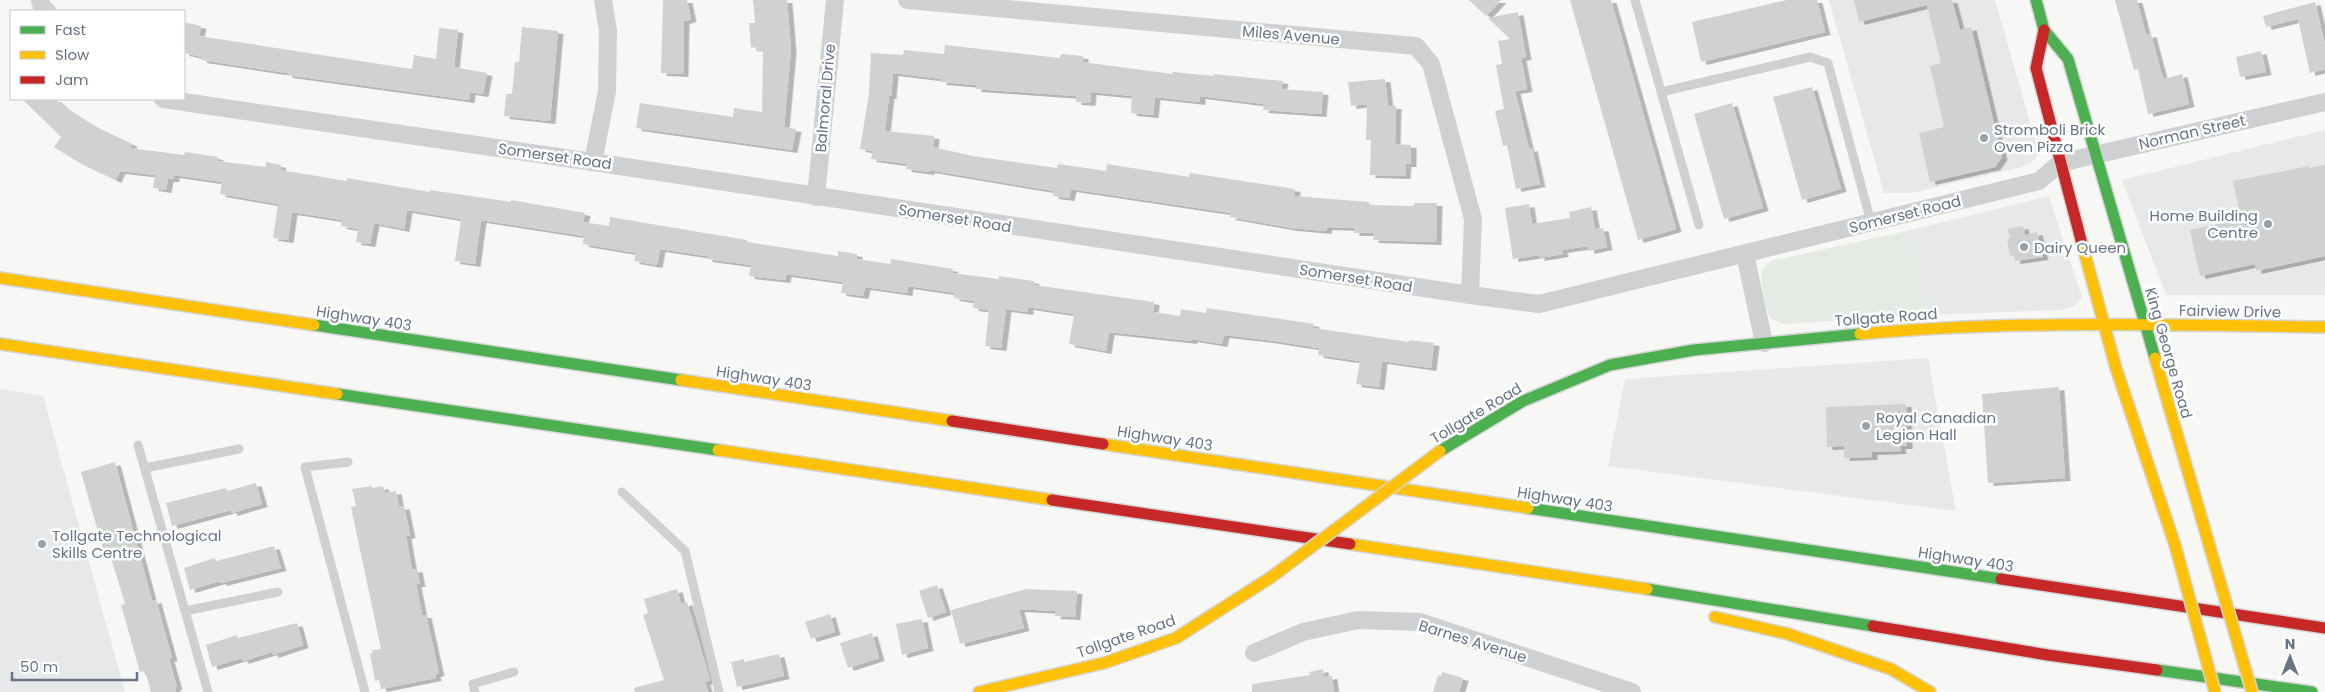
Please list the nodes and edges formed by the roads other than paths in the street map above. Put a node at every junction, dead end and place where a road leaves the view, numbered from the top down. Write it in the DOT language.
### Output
graph roads {
  1 [pos="603,0"];
  2 [pos="835,0"];
  3 [pos="907,0"];
  4 [pos="1635,0"];
  5 [pos="2036,0"];
  6 [pos="2044,30"];
  7 [pos="1661,92"];
  8 [pos="170,100"];
  9 [pos="2325,102"];
  10 [pos="2096,154"];
  11 [pos="593,162"];
  12 [pos="2060,163"];
  13 [pos="816,197"];
  14 [pos="1871,222"];
  15 [pos="1699,225"];
  16 [pos="1745,254"];
  17 [pos="0,278"];
  18 [pos="1470,295"];
  19 [pos="2105,326"];
  20 [pos="2146,326"];
  21 [pos="2325,327"];
  22 [pos="1764,343"];
  23 [pos="0,344"];
  24 [pos="138,445"];
  25 [pos="239,449"];
  26 [pos="348,462"];
  27 [pos="145,468"];
  28 [pos="622,492"];
  29 [pos="1612,583"];
  30 [pos="278,592"];
  31 [pos="1662,604"];
  32 [pos="185,611"];
  33 [pos="2294,612"];
  34 [pos="1701,613"];
  35 [pos="2242,616"];
  36 [pos="2325,628"];
  37 [pos="1254,653"];
  38 [pos="514,672"];
  39 [pos="208,692"];
  40 [pos="365,692"];
  41 [pos="474,692"];
  42 [pos="720,692"];
  43 [pos="979,692"];
  44 [pos="1632,692"];
  45 [pos="1930,692"];
  46 [pos="2214,692"];
  47 [pos="2252,692"];
  48 [pos="2312,692"];
  1 -- 11 [label="street"];
  2 -- 13 [label="street, Balmoral Drive"];
  3 -- 18 [label="street, Miles Avenue"];
  4 -- 7 [label="lane"];
  5 -- 6 [label="main road, King George Road"];
  6 -- 10 [label="main road, King George Road"];
  6 -- 12 [label="main road, King George Road"];
  7 -- 14 [label="lane"];
  7 -- 15 [label="lane"];
  8 -- 11 [label="street, Somerset Road"];
  9 -- 10 [label="street, Norman Street"];
  10 -- 12 [label="street, Norman Street"];
  10 -- 20 [label="main road, King George Road"];
  11 -- 13 [label="street, Somerset Road"];
  12 -- 14 [label="street, Somerset Road"];
  12 -- 19 [label="main road, King George Road"];
  13 -- 18 [label="street, Somerset Road"];
  14 -- 16 [label="street, Somerset Road"];
  16 -- 18 [label="street, Somerset Road"];
  16 -- 22 [label="street"];
  17 -- 35 [label="main road, Highway 403"];
  19 -- 20 [label="main road, Fairview Drive"];
  19 -- 22 [label="main road, Tollgate Road"];
  19 -- 46 [label="main road, King George Road, bridge"];
  20 -- 21 [label="main road, Fairview Drive"];
  20 -- 47 [label="main road, King George Road, bridge"];
  22 -- 43 [label="main road, Tollgate Road, bridge"];
  23 -- 29 [label="main road"];
  24 -- 27 [label="lane"];
  25 -- 27 [label="lane"];
  26 -- 40 [label="lane"];
  27 -- 32 [label="lane"];
  28 -- 42 [label="lane"];
  29 -- 31 [label="main road"];
  29 -- 48 [label="main road"];
  30 -- 32 [label="lane"];
  32 -- 39 [label="lane"];
  33 -- 35 [label="main road"];
  34 -- 45 [label="main road"];
  35 -- 36 [label="main road, Highway 403"];
  37 -- 44 [label="street, Barnes Avenue"];
  38 -- 41 [label="lane"];
}
